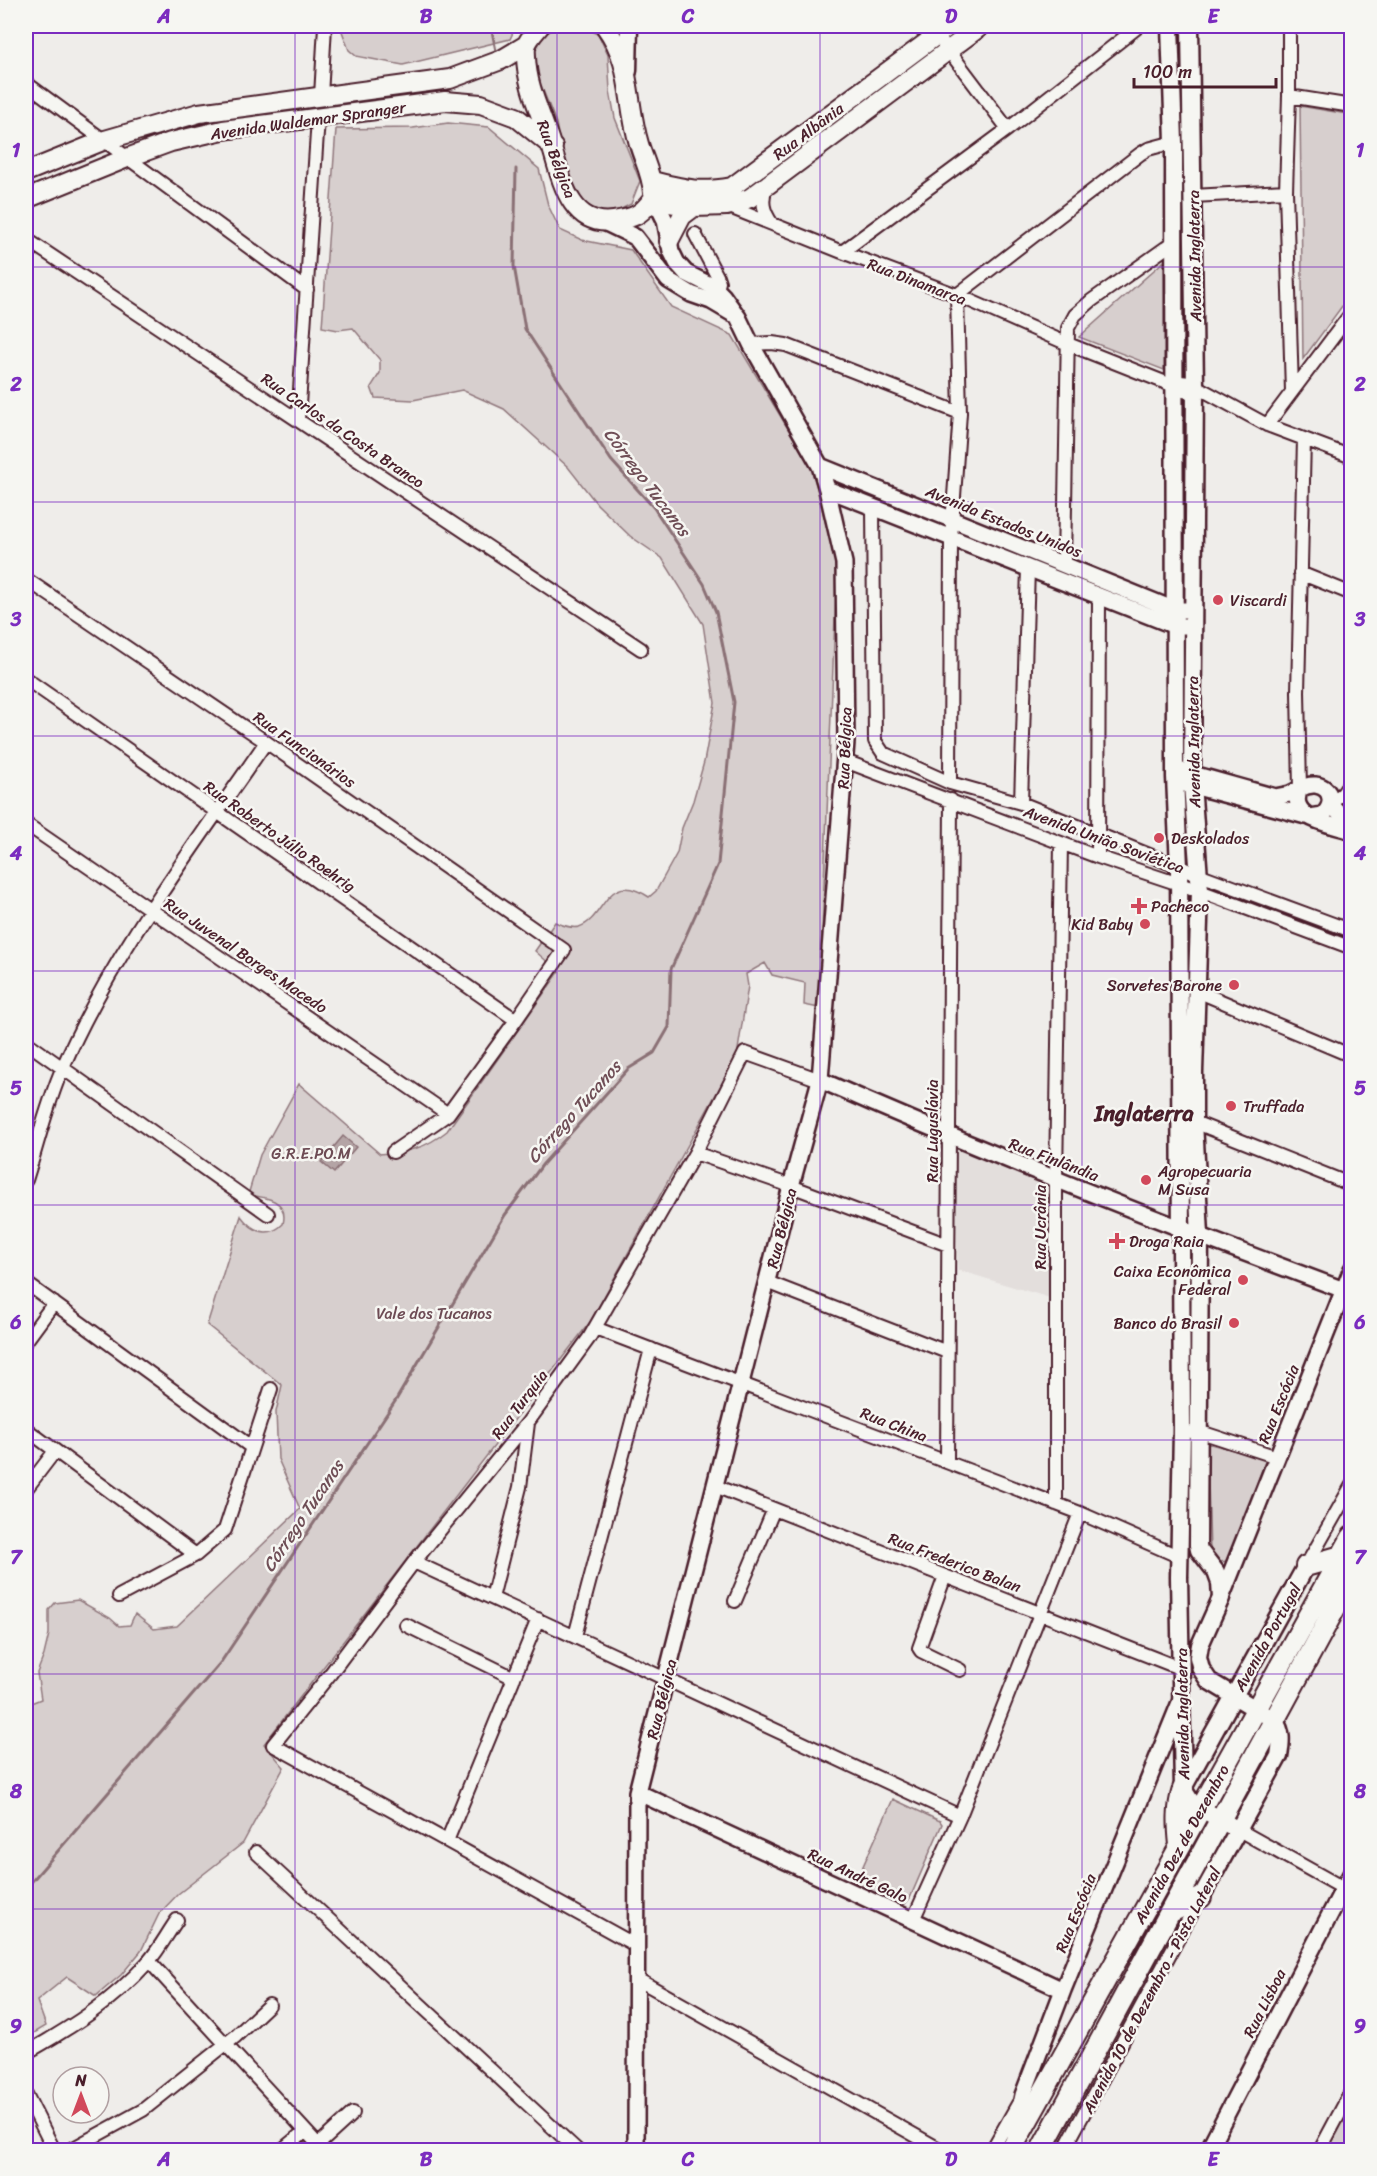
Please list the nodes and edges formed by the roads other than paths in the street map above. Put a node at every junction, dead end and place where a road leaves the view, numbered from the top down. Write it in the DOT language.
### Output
graph roads {
  1 [pos="325,26"];
  2 [pos="540,26"];
  3 [pos="605,26"];
  4 [pos="628,26"];
  5 [pos="981,26"];
  6 [pos="1139,26"];
  7 [pos="1170,26"];
  8 [pos="1190,26"];
  9 [pos="1289,26"];
  10 [pos="943,30"];
  11 [pos="526,45"];
  12 [pos="949,50"];
  13 [pos="628,75"];
  14 [pos="26,83"];
  15 [pos="321,96"];
  16 [pos="1289,96"];
  17 [pos="1352,106"];
  18 [pos="318,118"];
  19 [pos="1008,129"];
  20 [pos="105,140"];
  21 [pos="1174,142"];
  22 [pos="553,147"];
  23 [pos="127,158"];
  24 [pos="26,172"];
  25 [pos="652,181"];
  26 [pos="766,186"];
  27 [pos="1286,191"];
  28 [pos="1193,196"];
  29 [pos="1174,198"];
  30 [pos="26,199"];
  31 [pos="652,200"];
  32 [pos="727,206"];
  33 [pos="694,207"];
  34 [pos="604,222"];
  35 [pos="772,224"];
  36 [pos="695,234"];
  37 [pos="26,239"];
  38 [pos="669,241"];
  39 [pos="1174,242"];
  40 [pos="842,252"];
  41 [pos="717,289"];
  42 [pos="307,290"];
  43 [pos="957,295"];
  44 [pos="1352,312"];
  45 [pos="738,317"];
  46 [pos="751,344"];
  47 [pos="1068,344"];
  48 [pos="1291,354"];
  49 [pos="1310,367"];
  50 [pos="1174,386"];
  51 [pos="1195,387"];
  52 [pos="1292,392"];
  53 [pos="960,413"];
  54 [pos="298,420"];
  55 [pos="1267,425"];
  56 [pos="1304,439"];
  57 [pos="1352,457"];
  58 [pos="819,466"];
  59 [pos="827,489"];
  60 [pos="873,507"];
  61 [pos="953,520"];
  62 [pos="951,538"];
  63 [pos="1064,565"];
  64 [pos="1028,568"];
  65 [pos="1300,573"];
  66 [pos="26,579"];
  67 [pos="1352,594"];
  68 [pos="1099,596"];
  69 [pos="1183,618"];
  70 [pos="641,649"];
  71 [pos="26,679"];
  72 [pos="266,742"];
  73 [pos="845,761"];
  74 [pos="1175,775"];
  75 [pos="1352,777"];
  76 [pos="1192,778"];
  77 [pos="950,783"];
  78 [pos="1300,789"];
  79 [pos="951,800"];
  80 [pos="1330,802"];
  81 [pos="1021,803"];
  82 [pos="218,812"];
  83 [pos="1308,817"];
  84 [pos="1352,820"];
  85 [pos="26,824"];
  86 [pos="1352,831"];
  87 [pos="1099,836"];
  88 [pos="1061,843"];
  89 [pos="1098,857"];
  90 [pos="1179,867"];
  91 [pos="1198,874"];
  92 [pos="1179,884"];
  93 [pos="1200,891"];
  94 [pos="150,910"];
  95 [pos="1352,931"];
  96 [pos="1352,948"];
  97 [pos="1197,991"];
  98 [pos="516,1020"];
  99 [pos="26,1042"];
  100 [pos="746,1053"];
  101 [pos="1187,1055"];
  102 [pos="1352,1056"];
  103 [pos="62,1068"];
  104 [pos="1187,1072"];
  105 [pos="820,1080"];
  106 [pos="448,1114"];
  107 [pos="1194,1122"];
  108 [pos="948,1136"];
  109 [pos="393,1152"];
  110 [pos="695,1153"];
  111 [pos="1056,1179"];
  112 [pos="26,1180"];
  113 [pos="1352,1185"];
  114 [pos="791,1186"];
  115 [pos="268,1214"];
  116 [pos="1181,1227"];
  117 [pos="1200,1235"];
  118 [pos="948,1245"];
  119 [pos="1352,1269"];
  120 [pos="767,1282"];
  121 [pos="26,1283"];
  122 [pos="1348,1291"];
  123 [pos="54,1304"];
  124 [pos="595,1328"];
  125 [pos="26,1341"];
  126 [pos="651,1349"];
  127 [pos="947,1352"];
  128 [pos="741,1384"];
  129 [pos="271,1389"];
  130 [pos="528,1422"];
  131 [pos="26,1429"];
  132 [pos="1182,1431"];
  133 [pos="1200,1432"];
  134 [pos="251,1447"];
  135 [pos="55,1451"];
  136 [pos="1277,1457"];
  137 [pos="947,1462"];
  138 [pos="1352,1485"];
  139 [pos="716,1486"];
  140 [pos="26,1489"];
  141 [pos="1056,1504"];
  142 [pos="774,1509"];
  143 [pos="1080,1513"];
  144 [pos="1352,1537"];
  145 [pos="1199,1550"];
  146 [pos="1239,1553"];
  147 [pos="196,1555"];
  148 [pos="1341,1556"];
  149 [pos="1180,1557"];
  150 [pos="414,1562"];
  151 [pos="1306,1566"];
  152 [pos="1216,1572"];
  153 [pos="945,1576"];
  154 [pos="1352,1577"];
  155 [pos="119,1596"];
  156 [pos="492,1598"];
  157 [pos="1221,1598"];
  158 [pos="735,1601"];
  159 [pos="1039,1613"];
  160 [pos="538,1618"];
  161 [pos="406,1625"];
  162 [pos="576,1636"];
  163 [pos="1182,1669"];
  164 [pos="960,1670"];
  165 [pos="514,1678"];
  166 [pos="665,1680"];
  167 [pos="1209,1681"];
  168 [pos="1183,1694"];
  169 [pos="1234,1696"];
  170 [pos="1257,1708"];
  171 [pos="1274,1720"];
  172 [pos="1183,1789"];
  173 [pos="637,1792"];
  174 [pos="1200,1808"];
  175 [pos="960,1816"];
  176 [pos="1229,1825"];
  177 [pos="447,1841"];
  178 [pos="1180,1845"];
  179 [pos="256,1852"];
  180 [pos="1352,1872"];
  181 [pos="1343,1888"];
  182 [pos="1201,1897"];
  183 [pos="1171,1912"];
  184 [pos="177,1920"];
  185 [pos="913,1920"];
  186 [pos="637,1946"];
  187 [pos="149,1961"];
  188 [pos="637,1979"];
  189 [pos="1063,1990"];
  190 [pos="269,2005"];
  191 [pos="227,2043"];
  192 [pos="26,2053"];
  193 [pos="1352,2090"];
  194 [pos="26,2094"];
  195 [pos="1023,2095"];
  196 [pos="353,2112"];
  197 [pos="305,2131"];
  198 [pos="320,2148"];
  199 [pos="1012,2150"];
  200 [pos="54,2151"];
  201 [pos="70,2151"];
  202 [pos="282,2151"];
  203 [pos="577,2151"];
  204 [pos="636,2151"];
  205 [pos="941,2151"];
  206 [pos="992,2151"];
  207 [pos="1041,2151"];
  208 [pos="1064,2151"];
  209 [pos="1208,2151"];
  210 [pos="1320,2151"];
  1 -- 15 [label="street"];
  2 -- 11 [label="main road"];
  3 -- 13 [label="main road"];
  4 -- 13 [label="main road, Rua Bélgica"];
  5 -- 12 [label="main road, Rua Albânia"];
  6 -- 19 [label="street"];
  7 -- 21 [label="main road, Avenida Inglaterra"];
  8 -- 28 [label="main road, Avenida Inglaterra"];
  9 -- 16 [label="street"];
  10 -- 12 [label="street"];
  10 -- 25 [label="main road, Rua Albânia"];
  11 -- 15 [label="main road, Avenida Waldemar Spranger"];
  11 -- 22 [label="main road, Rua Bélgica"];
  12 -- 19 [label="street"];
  12 -- 26 [label="main road, Rua Albânia"];
  13 -- 25 [label="main road, Rua Bélgica"];
  14 -- 20 [label="street"];
  15 -- 20 [label="main road, Avenida Waldemar Spranger"];
  16 -- 17 [label="street"];
  16 -- 27 [label="street"];
  18 -- 22 [label="main road, Avenida Waldemar Spranger"];
  18 -- 23 [label="main road, Avenida Waldemar Spranger"];
  18 -- 42 [label="street"];
  19 -- 40 [label="street"];
  20 -- 23 [label="street"];
  20 -- 24 [label="main road, Avenida Waldemar Spranger"];
  21 -- 29 [label="main road, Avenida Inglaterra"];
  21 -- 43 [label="street"];
  22 -- 34 [label="main road, Rua Bélgica"];
  23 -- 30 [label="main road, Avenida Waldemar Spranger"];
  23 -- 42 [label="street"];
  25 -- 31 [label="main road, Rua Bélgica"];
  26 -- 32 [label="main road, Rua Albânia"];
  26 -- 35 [label="street"];
  27 -- 28 [label="street"];
  27 -- 48 [label="street"];
  28 -- 29 [label="street"];
  28 -- 51 [label="main road, Avenida Inglaterra"];
  29 -- 39 [label="main road, Avenida Inglaterra"];
  31 -- 33 [label="main road, Rua Dinamarca"];
  31 -- 34 [label="main road"];
  31 -- 38 [label="street, Rua Bélgica"];
  32 -- 33 [label="main road, Rua Dinamarca"];
  32 -- 35 [label="street, Rua Dinamarca"];
  33 -- 38 [label="main road"];
  34 -- 45 [label="street, Rua Bélgica"];
  35 -- 40 [label="street, Rua Dinamarca"];
  36 -- 41 [label="street"];
  37 -- 54 [label="street, Rua Carlos da Costa Branco"];
  38 -- 41 [label="street, Rua Bélgica"];
  39 -- 47 [label="street"];
  39 -- 50 [label="main road, Avenida Inglaterra"];
  40 -- 43 [label="street, Rua Dinamarca"];
  41 -- 45 [label="street, Rua Bélgica"];
  42 -- 54 [label="street"];
  43 -- 47 [label="street, Rua Dinamarca"];
  43 -- 53 [label="street"];
  44 -- 49 [label="street"];
  45 -- 46 [label="street, Rua Bélgica"];
  46 -- 53 [label="street"];
  46 -- 58 [label="street, Rua Bélgica"];
  47 -- 50 [label="street, Rua Dinamarca"];
  47 -- 63 [label="street"];
  48 -- 49 [label="street"];
  48 -- 52 [label="street"];
  49 -- 52 [label="street"];
  50 -- 51 [label="street, Rua Dinamarca"];
  50 -- 69 [label="main road, Avenida Inglaterra"];
  51 -- 55 [label="street, Rua Dinamarca"];
  51 -- 69 [label="main road, Avenida Inglaterra"];
  52 -- 55 [label="street"];
  53 -- 61 [label="street"];
  54 -- 70 [label="street, Rua Carlos da Costa Branco"];
  55 -- 56 [label="street, Rua Dinamarca"];
  56 -- 57 [label="street, Rua Dinamarca"];
  56 -- 65 [label="street"];
  58 -- 59 [label="street, Rua Bélgica"];
  58 -- 61 [label="street, Avenida Estados Unidos"];
  59 -- 60 [label="street, Avenida Estados Unidos"];
  59 -- 73 [label="street, Rua Bélgica"];
  60 -- 62 [label="street, Avenida Estados Unidos"];
  60 -- 77 [label="street, Avenida União Soviética"];
  61 -- 62 [label="street"];
  61 -- 63 [label="street, Avenida Estados Unidos"];
  62 -- 64 [label="street, Avenida Estados Unidos"];
  62 -- 77 [label="street"];
  63 -- 69 [label="street, Avenida Estados Unidos"];
  64 -- 68 [label="street, Avenida Estados Unidos"];
  64 -- 81 [label="street"];
  65 -- 67 [label="street"];
  65 -- 78 [label="street"];
  66 -- 72 [label="street, Rua Funcionários"];
  68 -- 69 [label="street, Avenida Estados Unidos"];
  68 -- 87 [label="street"];
  69 -- 74 [label="main road, Avenida Inglaterra"];
  69 -- 76 [label="main road, Avenida Inglaterra"];
  71 -- 82 [label="street, Rua Roberto Júlio Roehrig"];
  72 -- 82 [label="street"];
  72 -- 98 [label="street, Rua Funcionários"];
  73 -- 79 [label="street, Avenida União Soviética"];
  73 -- 105 [label="street, Rua Bélgica"];
  74 -- 76 [label="street"];
  74 -- 90 [label="main road, Avenida Inglaterra"];
  75 -- 80 [label="street"];
  76 -- 78 [label="street"];
  76 -- 83 [label="street"];
  76 -- 91 [label="main road, Avenida Inglaterra"];
  77 -- 81 [label="street, Avenida União Soviética"];
  78 -- 80 [label="street"];
  78 -- 83 [label="street"];
  79 -- 88 [label="street, Avenida União Soviética"];
  79 -- 108 [label="street, Rua Luguslávia"];
  80 -- 83 [label="street"];
  80 -- 84 [label="street"];
  81 -- 87 [label="street, Avenida União Soviética"];
  82 -- 94 [label="street"];
  82 -- 98 [label="street, Rua Roberto Júlio Roehrig"];
  83 -- 86 [label="street"];
  85 -- 94 [label="street, Rua Juvenal Borges Macedo"];
  87 -- 89 [label="street"];
  87 -- 90 [label="street, Avenida União Soviética"];
  88 -- 89 [label="street, Avenida União Soviética"];
  88 -- 111 [label="street, Rua Ucrânia"];
  89 -- 92 [label="street, Avenida União Soviética"];
  90 -- 91 [label="street, Avenida União Soviética"];
  90 -- 92 [label="main road, Avenida Inglaterra"];
  91 -- 93 [label="main road, Avenida Inglaterra"];
  91 -- 95 [label="street, Avenida União Soviética"];
  92 -- 93 [label="street, Avenida União Soviética"];
  92 -- 101 [label="main road, Avenida Inglaterra"];
  93 -- 96 [label="street, Avenida União Soviética"];
  93 -- 97 [label="main road, Avenida Inglaterra"];
  94 -- 103 [label="street"];
  94 -- 106 [label="street, Rua Juvenal Borges Macedo"];
  97 -- 101 [label="main road, Avenida Inglaterra"];
  97 -- 102 [label="street"];
  98 -- 106 [label="street"];
  99 -- 103 [label="street"];
  100 -- 105 [label="street, Rua Finlândia"];
  100 -- 110 [label="street, Rua Turquia"];
  101 -- 104 [label="main road, Avenida Inglaterra"];
  103 -- 112 [label="street"];
  103 -- 115 [label="street"];
  104 -- 107 [label="main road, Avenida Inglaterra"];
  104 -- 116 [label="main road, Avenida Inglaterra"];
  105 -- 108 [label="street, Rua Finlândia"];
  105 -- 114 [label="street, Rua Bélgica"];
  106 -- 109 [label="street"];
  107 -- 113 [label="street"];
  107 -- 117 [label="main road, Avenida Inglaterra"];
  108 -- 111 [label="street, Rua Finlândia"];
  108 -- 118 [label="street, Rua Luguslávia"];
  110 -- 114 [label="street"];
  110 -- 124 [label="street, Rua Turquia"];
  111 -- 116 [label="street, Rua Finlândia"];
  111 -- 141 [label="street, Rua Ucrânia"];
  114 -- 118 [label="street"];
  114 -- 120 [label="street, Rua Bélgica"];
  116 -- 117 [label="street, Rua Finlândia"];
  116 -- 132 [label="main road, Avenida Inglaterra"];
  117 -- 122 [label="street, Rua Finlândia"];
  117 -- 133 [label="main road, Avenida Inglaterra"];
  118 -- 127 [label="street, Rua Luguslávia"];
  119 -- 122 [label="street, Rua Escócia"];
  120 -- 127 [label="street"];
  120 -- 128 [label="street, Rua Bélgica"];
  121 -- 123 [label="street"];
  122 -- 136 [label="street, Rua Escócia"];
  123 -- 125 [label="street"];
  123 -- 134 [label="street"];
  124 -- 126 [label="street, Rua China"];
  124 -- 130 [label="street, Rua Turquia"];
  126 -- 128 [label="street, Rua China"];
  126 -- 162 [label="street"];
  127 -- 137 [label="street, Rua Luguslávia"];
  128 -- 137 [label="street, Rua China"];
  128 -- 139 [label="street, Rua Bélgica"];
  129 -- 134 [label="street"];
  130 -- 150 [label="street, Rua Turquia"];
  130 -- 156 [label="street"];
  131 -- 135 [label="street"];
  132 -- 133 [label="street"];
  132 -- 149 [label="main road, Avenida Inglaterra"];
  133 -- 136 [label="street"];
  133 -- 145 [label="main road, Avenida Inglaterra"];
  134 -- 147 [label="street"];
  135 -- 140 [label="street"];
  135 -- 147 [label="street"];
  136 -- 146 [label="street, Rua Escócia"];
  137 -- 141 [label="street, Rua China"];
  138 -- 151 [label="street, Avenida Portugal"];
  139 -- 142 [label="street, Rua Frederico Balan"];
  139 -- 166 [label="street, Rua Bélgica"];
  141 -- 143 [label="street, Rua China"];
  142 -- 153 [label="street, Rua Frederico Balan"];
  142 -- 158 [label="street"];
  143 -- 149 [label="street, Rua China"];
  143 -- 159 [label="street"];
  144 -- 148 [label="highway, Avenida Dez de Dezembro"];
  145 -- 149 [label="main road"];
  145 -- 152 [label="main road"];
  146 -- 152 [label="street, Rua Escócia"];
  146 -- 157 [label="street, Rua Escócia"];
  147 -- 155 [label="street"];
  148 -- 151 [label="highway"];
  148 -- 170 [label="highway, Avenida Dez de Dezembro"];
  149 -- 163 [label="main road, Avenida Inglaterra"];
  150 -- 156 [label="street"];
  150 -- 177 [label="street, Rua Turquia"];
  151 -- 169 [label="main road, Avenida Portugal"];
  152 -- 157 [label="main road"];
  153 -- 159 [label="street, Rua Frederico Balan"];
  153 -- 164 [label="street"];
  154 -- 171 [label="highway, Avenida Dez de Dezembro"];
  156 -- 160 [label="street"];
  157 -- 167 [label="main road, Avenida Inglaterra"];
  159 -- 163 [label="street, Rua Frederico Balan"];
  159 -- 175 [label="street"];
  160 -- 162 [label="street"];
  160 -- 165 [label="street"];
  161 -- 165 [label="street"];
  162 -- 166 [label="street"];
  163 -- 168 [label="main road, Avenida Inglaterra"];
  165 -- 177 [label="street"];
  166 -- 173 [label="street, Rua Bélgica"];
  166 -- 175 [label="street"];
  167 -- 168 [label="main road"];
  167 -- 169 [label="main road, Avenida Inglaterra"];
  168 -- 172 [label="main road, Avenida Inglaterra"];
  168 -- 189 [label="street, Rua Escócia"];
  169 -- 170 [label="main road, Avenida Inglaterra"];
  169 -- 172 [label="main road, Avenida Portugal"];
  170 -- 171 [label="main road, Avenida Inglaterra"];
  170 -- 174 [label="highway, Avenida Dez de Dezembro"];
  171 -- 176 [label="highway, Avenida Dez de Dezembro"];
  172 -- 174 [label="main road, Avenida Inglaterra"];
  172 -- 178 [label="highway"];
  173 -- 185 [label="street, Rua André Galo"];
  173 -- 186 [label="street, Rua Bélgica"];
  174 -- 176 [label="main road, Avenida Inglaterra"];
  174 -- 178 [label="highway, Avenida Dez de Dezembro"];
  175 -- 185 [label="street"];
  176 -- 181 [label="street"];
  176 -- 182 [label="main road, Avenida 10 de Dezembro - Pista Lateral"];
  176 -- 183 [label="highway, Avenida Dez de Dezembro"];
  177 -- 186 [label="street"];
  178 -- 199 [label="highway, Avenida Dez de Dezembro"];
  179 -- 203 [label="street"];
  180 -- 181 [label="street, Rua Lisboa"];
  181 -- 209 [label="street, Rua Lisboa"];
  182 -- 183 [label="highway"];
  182 -- 208 [label="street, Avenida 10 de Dezembro - Pista Lateral"];
  183 -- 207 [label="highway, Avenida Dez de Dezembro"];
  184 -- 187 [label="street"];
  185 -- 189 [label="street, Rua André Galo"];
  186 -- 188 [label="street, Rua Bélgica"];
  187 -- 191 [label="street"];
  187 -- 192 [label="street"];
  188 -- 204 [label="street, Rua Bélgica"];
  188 -- 205 [label="street"];
  189 -- 195 [label="street, Rua Escócia"];
  190 -- 191 [label="street"];
  191 -- 197 [label="street"];
  191 -- 201 [label="street"];
  193 -- 210 [label="street"];
  194 -- 200 [label="street"];
  195 -- 199 [label="street, Rua Escócia"];
  195 -- 206 [label="street"];
  196 -- 198 [label="street"];
  197 -- 198 [label="street"];
  197 -- 202 [label="street"];
}
